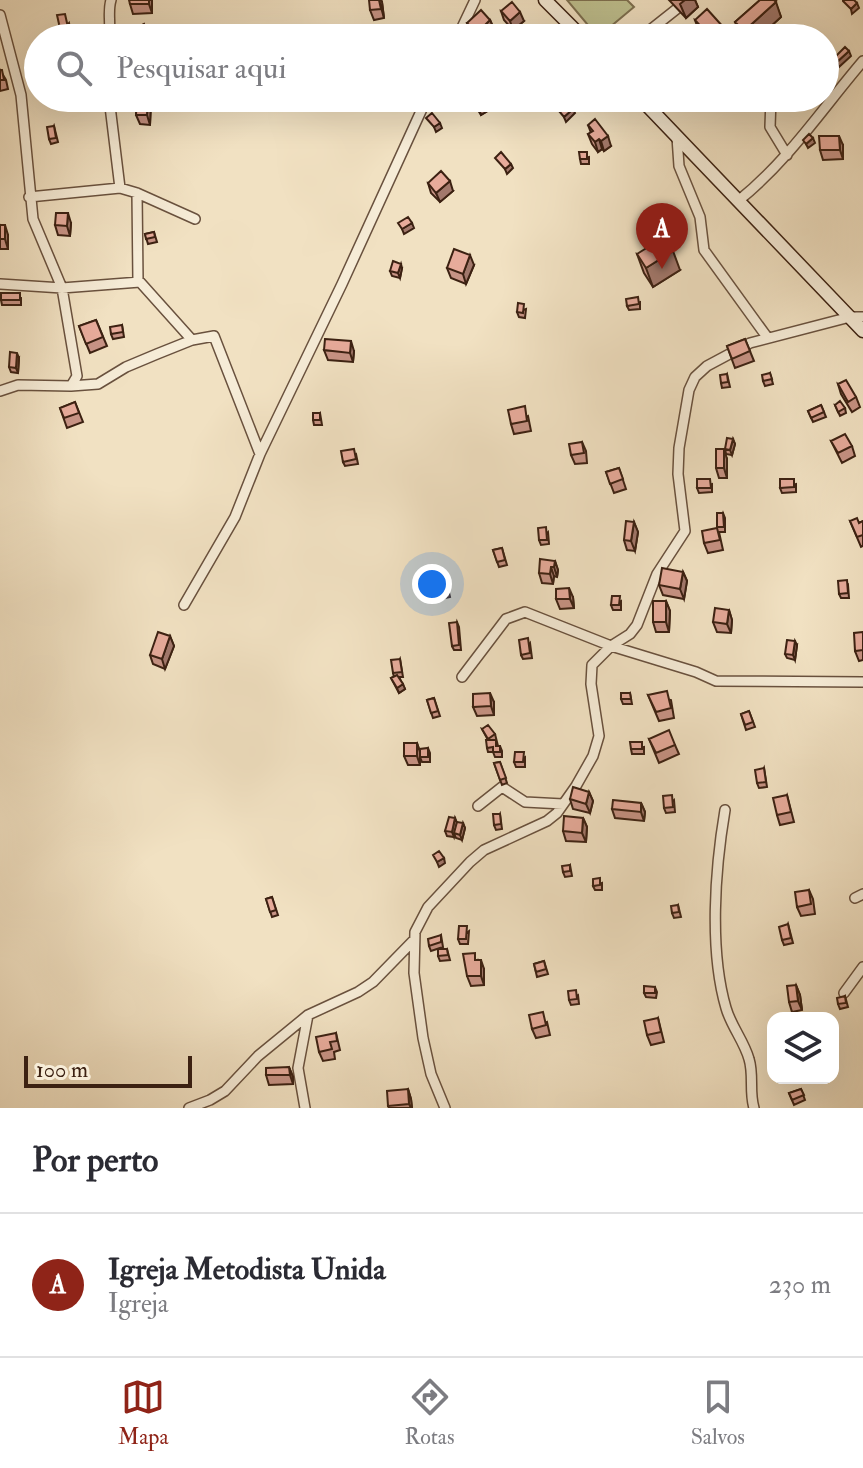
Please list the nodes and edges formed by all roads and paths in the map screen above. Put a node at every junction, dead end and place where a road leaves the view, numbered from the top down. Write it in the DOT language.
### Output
graph roads {
  1 [pos="111,0"];
  2 [pos="475,0"];
  3 [pos="545,0"];
  4 [pos="688,0"];
  5 [pos="0,15"];
  6 [pos="110,24"];
  7 [pos="464,24"];
  8 [pos="569,24"];
  9 [pos="658,24"];
  10 [pos="863,61"];
  11 [pos="839,91"];
  12 [pos="111,112"];
  13 [pos="421,112"];
  14 [pos="653,112"];
  15 [pos="771,112"];
  16 [pos="822,112"];
  17 [pos="677,137"];
  18 [pos="787,155"];
  19 [pos="120,188"];
  20 [pos="137,193"];
  21 [pos="29,197"];
  22 [pos="738,201"];
  23 [pos="195,219"];
  24 [pos="138,281"];
  25 [pos="0,284"];
  26 [pos="62,288"];
  27 [pos="856,317"];
  28 [pos="863,331"];
  29 [pos="767,337"];
  30 [pos="192,340"];
  31 [pos="71,386"];
  32 [pos="0,391"];
  33 [pos="260,454"];
  34 [pos="184,605"];
  35 [pos="611,646"];
  36 [pos="462,677"];
  37 [pos="863,682"];
  38 [pos="563,804"];
  39 [pos="478,806"];
  40 [pos="725,810"];
  41 [pos="414,940"];
  42 [pos="863,967"];
  43 [pos="844,993"];
  44 [pos="308,1015"];
  45 [pos="190,1108"];
  46 [pos="305,1108"];
  47 [pos="445,1108"];
  48 [pos="754,1108"];
  1 -- 6 [label="street"];
  2 -- 7 [label="street"];
  3 -- 8 [label="street"];
  4 -- 9 [label="street"];
  5 -- 21 [label="street"];
  10 -- 11 [label="street"];
  12 -- 19 [label="street"];
  13 -- 33 [label="street"];
  14 -- 17 [label="street"];
  15 -- 18 [label="street"];
  16 -- 18 [label="street"];
  17 -- 22 [label="street"];
  17 -- 29 [label="street"];
  18 -- 22 [label="street"];
  19 -- 20 [label="street"];
  19 -- 21 [label="street"];
  20 -- 23 [label="street"];
  20 -- 24 [label="street"];
  21 -- 26 [label="street"];
  22 -- 27 [label="street"];
  24 -- 26 [label="street"];
  24 -- 30 [label="street"];
  25 -- 26 [label="street"];
  26 -- 31 [label="street"];
  27 -- 28 [label="street"];
  27 -- 29 [label="street"];
  29 -- 35 [label="street"];
  30 -- 31 [label="street"];
  30 -- 33 [label="street"];
  31 -- 32 [label="street"];
  33 -- 34 [label="street"];
  35 -- 36 [label="street"];
  35 -- 37 [label="street"];
  35 -- 38 [label="street"];
  38 -- 39 [label="street"];
  38 -- 41 [label="street"];
  40 -- 48 [label="street"];
  41 -- 44 [label="street"];
  41 -- 47 [label="street"];
  42 -- 43 [label="street"];
  44 -- 45 [label="street"];
  44 -- 46 [label="street"];
}
